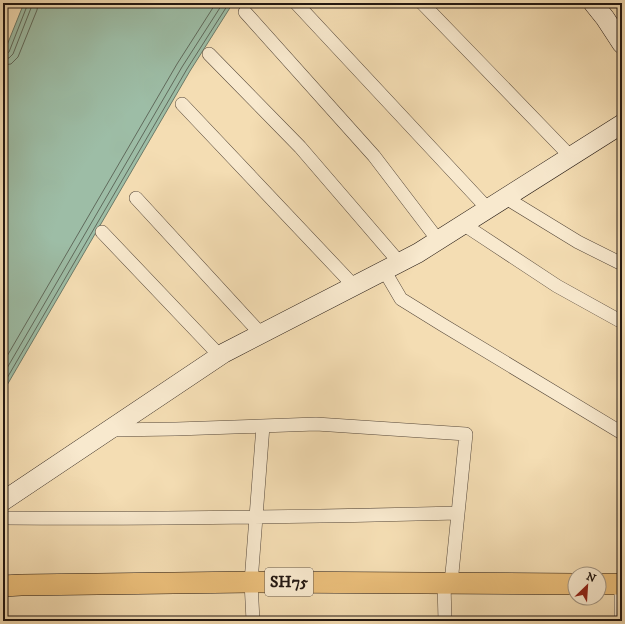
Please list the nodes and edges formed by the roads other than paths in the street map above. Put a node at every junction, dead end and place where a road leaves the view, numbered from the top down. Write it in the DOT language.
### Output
graph roads {
  1 [pos="296,3"];
  2 [pos="422,3"];
  3 [pos="593,3"];
  4 [pos="244,12"];
  5 [pos="622,44"];
  6 [pos="209,54"];
  7 [pos="182,104"];
  8 [pos="622,124"];
  9 [pos="571,156"];
  10 [pos="136,198"];
  11 [pos="506,198"];
  12 [pos="488,209"];
  13 [pos="463,224"];
  14 [pos="102,232"];
  15 [pos="438,240"];
  16 [pos="622,264"];
  17 [pos="392,266"];
  18 [pos="354,286"];
  19 [pos="622,322"];
  20 [pos="261,334"];
  21 [pos="220,356"];
  22 [pos="263,426"];
  23 [pos="109,430"];
  24 [pos="622,433"];
  25 [pos="3,501"];
  26 [pos="458,513"];
  27 [pos="256,517"];
  28 [pos="3,518"];
  29 [pos="252,582"];
  30 [pos="448,583"];
  31 [pos="567,584"];
  32 [pos="607,584"];
  33 [pos="622,584"];
  34 [pos="3,586"];
  35 [pos="253,621"];
  36 [pos="445,621"];
  37 [pos="621,621"];
  1 -- 12 [label="street"];
  2 -- 9 [label="street"];
  3 -- 5 [label="street"];
  4 -- 15 [label="street"];
  6 -- 17 [label="street"];
  7 -- 18 [label="street"];
  8 -- 9 [label="street"];
  9 -- 11 [label="street"];
  10 -- 20 [label="street"];
  11 -- 12 [label="street"];
  11 -- 16 [label="street"];
  12 -- 13 [label="street"];
  13 -- 15 [label="street"];
  13 -- 19 [label="street"];
  14 -- 21 [label="street"];
  15 -- 17 [label="street"];
  17 -- 18 [label="street"];
  17 -- 24 [label="street"];
  18 -- 20 [label="street"];
  20 -- 21 [label="street"];
  21 -- 23 [label="street"];
  22 -- 23 [label="street"];
  22 -- 26 [label="street"];
  22 -- 27 [label="street"];
  23 -- 25 [label="street"];
  26 -- 27 [label="street"];
  26 -- 30 [label="street"];
  27 -- 28 [label="street"];
  27 -- 29 [label="street"];
  29 -- 30 [label="main road, SH75"];
  29 -- 34 [label="main road, SH75"];
  29 -- 35 [label="street"];
  30 -- 31 [label="main road, SH75"];
  30 -- 36 [label="street"];
  32 -- 33 [label="main road"];
  33 -- 37 [label="street"];
}
